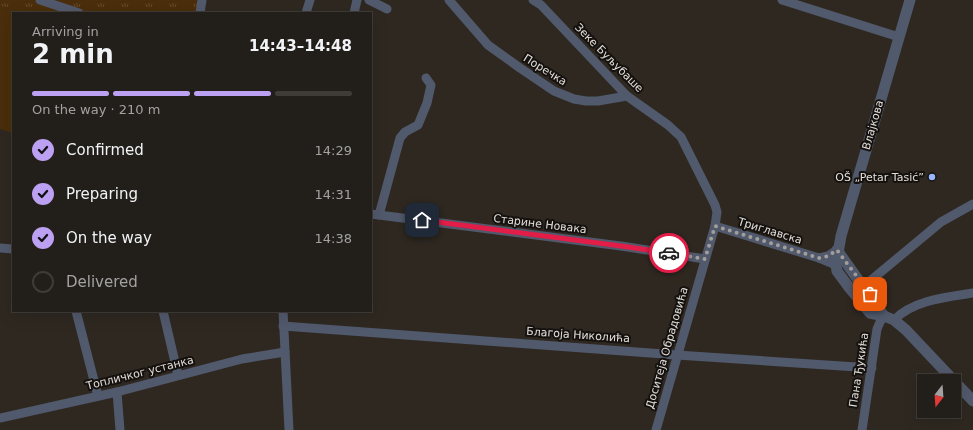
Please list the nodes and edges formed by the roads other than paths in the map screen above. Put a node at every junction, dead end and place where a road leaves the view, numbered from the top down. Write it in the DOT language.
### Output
graph roads {
  1 [pos="40,0"];
  2 [pos="202,0"];
  3 [pos="310,0"];
  4 [pos="357,0"];
  5 [pos="369,0"];
  6 [pos="533,0"];
  7 [pos="784,0"];
  8 [pos="910,0"];
  9 [pos="452,1"];
  10 [pos="542,3"];
  11 [pos="387,9"];
  12 [pos="76,12"];
  13 [pos="200,12"];
  14 [pos="306,12"];
  15 [pos="354,12"];
  16 [pos="899,37"];
  17 [pos="426,78"];
  18 [pos="627,96"];
  19 [pos="973,204"];
  20 [pos="375,214"];
  21 [pos="715,226"];
  22 [pos="0,248"];
  23 [pos="12,249"];
  24 [pos="837,250"];
  25 [pos="819,258"];
  26 [pos="705,259"];
  27 [pos="836,265"];
  28 [pos="864,286"];
  29 [pos="973,293"];
  30 [pos="76,312"];
  31 [pos="163,312"];
  32 [pos="283,312"];
  33 [pos="889,318"];
  34 [pos="283,326"];
  35 [pos="285,352"];
  36 [pos="678,355"];
  37 [pos="872,368"];
  38 [pos="178,375"];
  39 [pos="117,392"];
  40 [pos="98,396"];
  41 [pos="973,400"];
  42 [pos="0,418"];
  43 [pos="120,430"];
  44 [pos="289,430"];
  45 [pos="656,430"];
  46 [pos="862,430"];
  1 -- 12 [label="street"];
  2 -- 13 [label="street"];
  3 -- 14 [label="street"];
  4 -- 15 [label="street"];
  5 -- 11 [label="street"];
  6 -- 10 [label="street, Зеке Буљубаше"];
  7 -- 16 [label="street"];
  8 -- 16 [label="street, Влајкова"];
  9 -- 18 [label="street, Поречка"];
  10 -- 18 [label="street, Зеке Буљубаше"];
  16 -- 24 [label="street, Влајкова"];
  17 -- 20 [label="street"];
  18 -- 21 [label="street, Зеке Буљубаше"];
  19 -- 28 [label="street"];
  20 -- 26 [label="street, Старине Новака"];
  21 -- 25 [label="street, Триглавска"];
  21 -- 26 [label="street, Доситеја Обрадовића"];
  22 -- 23 [label="street"];
  24 -- 25 [label="street"];
  24 -- 27 [label="street, Влајкова"];
  24 -- 28 [label="street"];
  25 -- 27 [label="street, Триглавска"];
  26 -- 36 [label="street, Доситеја Обрадовића"];
  27 -- 33 [label="street"];
  28 -- 33 [label="street"];
  29 -- 33 [label="street"];
  30 -- 40 [label="street"];
  31 -- 38 [label="street"];
  32 -- 34 [label="street"];
  33 -- 37 [label="street, Пана Ђукића"];
  33 -- 41 [label="street"];
  34 -- 35 [label="street"];
  34 -- 36 [label="street, Благоја Николића"];
  35 -- 38 [label="street, Топличког устанка"];
  35 -- 44 [label="street"];
  36 -- 37 [label="street, Благоја Николића"];
  36 -- 45 [label="street, Доситеја Обрадовића"];
  37 -- 46 [label="street, Пана Ђукића"];
  38 -- 39 [label="street, Топличког устанка"];
  39 -- 40 [label="street, Топличког устанка"];
  39 -- 43 [label="street"];
  40 -- 42 [label="street, Топличког устанка"];
}
